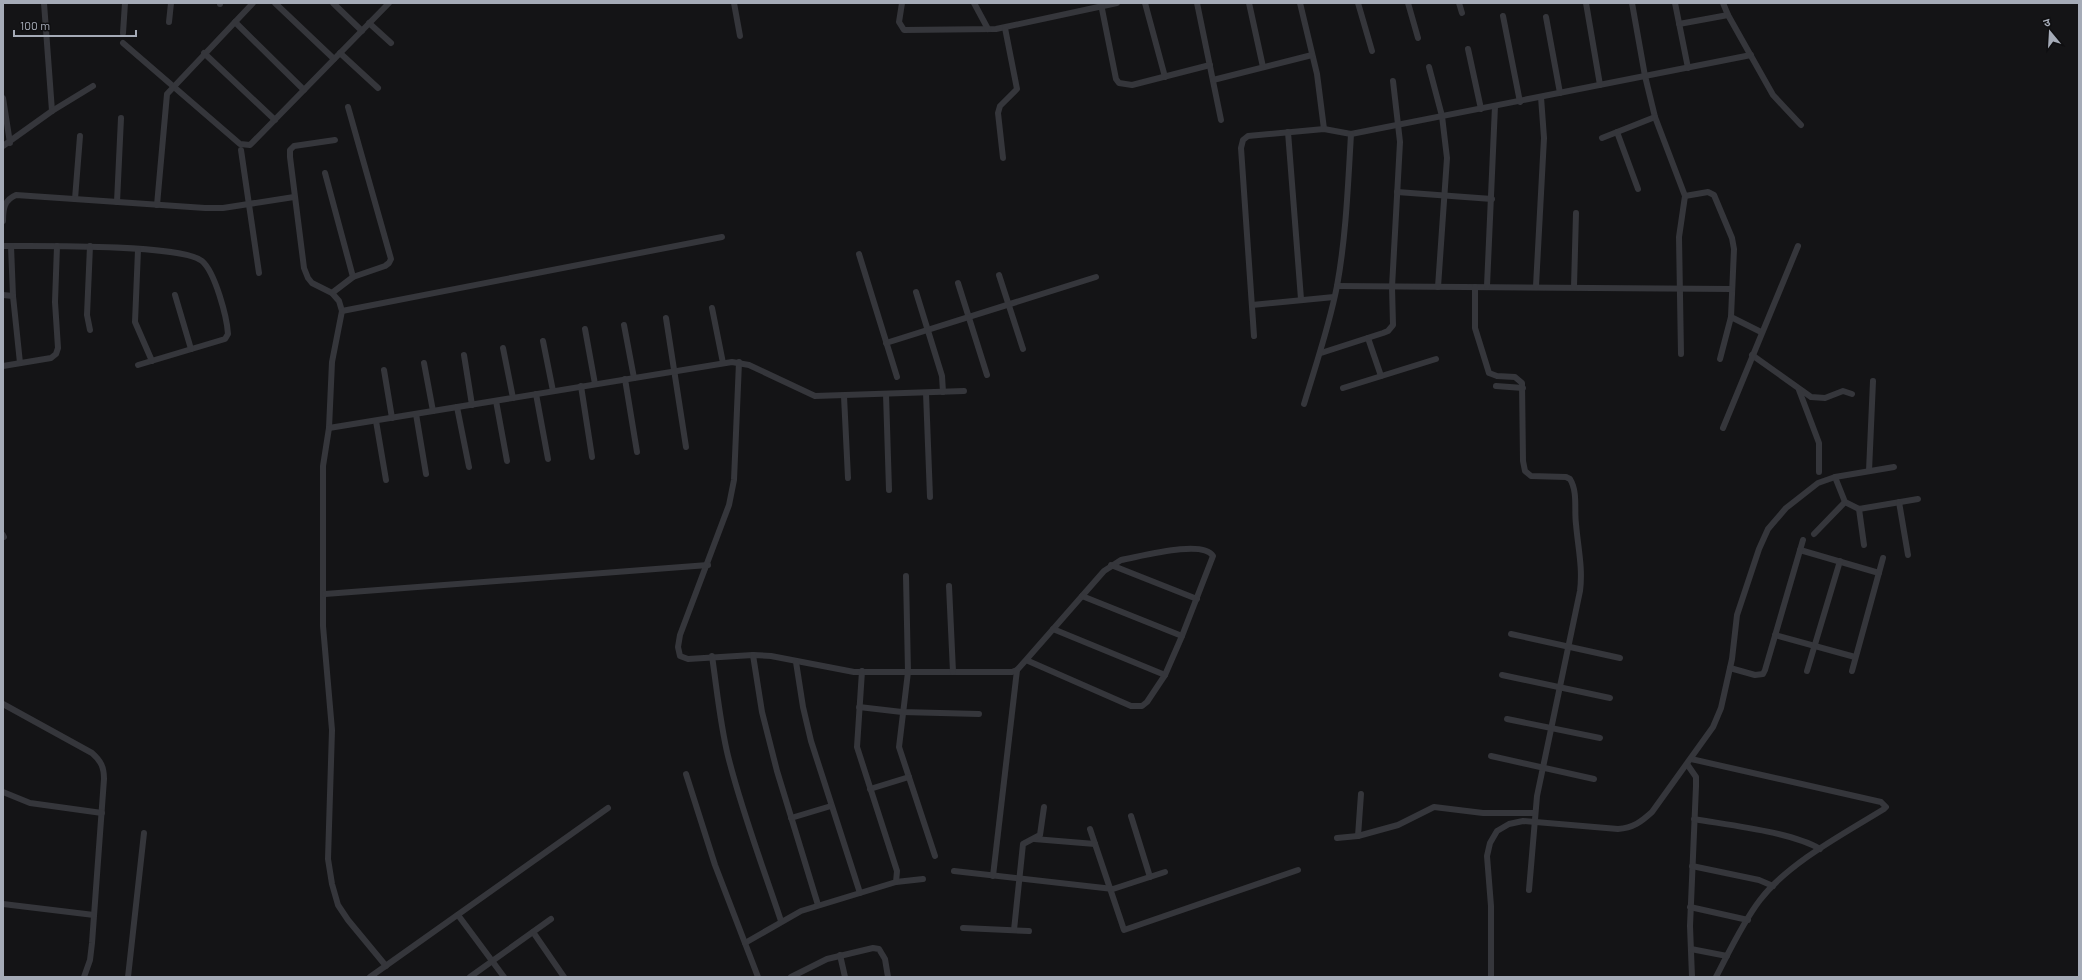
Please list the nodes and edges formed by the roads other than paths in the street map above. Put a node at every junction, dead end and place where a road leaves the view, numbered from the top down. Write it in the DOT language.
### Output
graph roads {
  1 [pos="44,3"];
  2 [pos="125,3"];
  3 [pos="171,3"];
  4 [pos="253,3"];
  5 [pos="275,3"];
  6 [pos="333,3"];
  7 [pos="389,3"];
  8 [pos="734,3"];
  9 [pos="902,3"];
  10 [pos="974,3"];
  11 [pos="1117,3"];
  12 [pos="1145,3"];
  13 [pos="1197,3"];
  14 [pos="1249,3"];
  15 [pos="1300,3"];
  16 [pos="1358,3"];
  17 [pos="1408,3"];
  18 [pos="1459,3"];
  19 [pos="1586,3"];
  20 [pos="1632,3"];
  21 [pos="1675,3"];
  22 [pos="1723,3"];
  23 [pos="1101,5"];
  24 [pos="1462,13"];
  25 [pos="1728,14"];
  26 [pos="1503,16"];
  27 [pos="1546,17"];
  28 [pos="169,22"];
  29 [pos="235,22"];
  30 [pos="369,23"];
  31 [pos="1679,24"];
  32 [pos="1005,28"];
  33 [pos="988,29"];
  34 [pos="362,31"];
  35 [pos="123,33"];
  36 [pos="740,36"];
  37 [pos="1418,38"];
  38 [pos="123,43"];
  39 [pos="391,43"];
  40 [pos="1468,49"];
  41 [pos="1372,51"];
  42 [pos="204,53"];
  43 [pos="340,53"];
  44 [pos="1312,55"];
  45 [pos="1751,55"];
  46 [pos="334,59"];
  47 [pos="1210,65"];
  48 [pos="1263,67"];
  49 [pos="1429,67"];
  50 [pos="1688,68"];
  51 [pos="1645,76"];
  52 [pos="1164,77"];
  53 [pos="1213,80"];
  54 [pos="1394,81"];
  55 [pos="1600,85"];
  56 [pos="93,86"];
  57 [pos="173,86"];
  58 [pos="378,88"];
  59 [pos="304,90"];
  60 [pos="1560,93"];
  61 [pos="1541,97"];
  62 [pos="3,98"];
  63 [pos="1520,102"];
  64 [pos="1495,106"];
  65 [pos="348,107"];
  66 [pos="1482,109"];
  67 [pos="52,111"];
  68 [pos="1442,116"];
  69 [pos="1655,117"];
  70 [pos="121,118"];
  71 [pos="275,120"];
  72 [pos="1221,120"];
  73 [pos="1399,124"];
  74 [pos="1801,125"];
  75 [pos="1324,130"];
  76 [pos="1288,132"];
  77 [pos="1616,132"];
  78 [pos="1351,134"];
  79 [pos="80,136"];
  80 [pos="1602,138"];
  81 [pos="335,140"];
  82 [pos="10,143"];
  83 [pos="3,146"];
  84 [pos="241,150"];
  85 [pos="1003,158"];
  86 [pos="325,173"];
  87 [pos="1638,189"];
  88 [pos="1397,192"];
  89 [pos="1445,196"];
  90 [pos="1685,196"];
  91 [pos="294,197"];
  92 [pos="75,199"];
  93 [pos="1492,199"];
  94 [pos="117,202"];
  95 [pos="249,204"];
  96 [pos="157,205"];
  97 [pos="1576,213"];
  98 [pos="3,221"];
  99 [pos="722,237"];
  100 [pos="3,246"];
  101 [pos="11,246"];
  102 [pos="57,246"];
  103 [pos="90,246"];
  104 [pos="1798,246"];
  105 [pos="138,250"];
  106 [pos="859,254"];
  107 [pos="259,273"];
  108 [pos="999,275"];
  109 [pos="353,277"];
  110 [pos="1096,277"];
  111 [pos="958,283"];
  112 [pos="1337,286"];
  113 [pos="1474,286"];
  114 [pos="1487,286"];
  115 [pos="1536,286"];
  116 [pos="1392,287"];
  117 [pos="1438,287"];
  118 [pos="1574,287"];
  119 [pos="1679,288"];
  120 [pos="1732,289"];
  121 [pos="916,292"];
  122 [pos="332,293"];
  123 [pos="3,295"];
  124 [pos="175,295"];
  125 [pos="13,296"];
  126 [pos="1334,297"];
  127 [pos="1301,299"];
  128 [pos="1008,304"];
  129 [pos="1252,305"];
  130 [pos="712,308"];
  131 [pos="342,311"];
  132 [pos="969,317"];
  133 [pos="666,318"];
  134 [pos="1731,318"];
  135 [pos="624,325"];
  136 [pos="585,329"];
  137 [pos="90,330"];
  138 [pos="928,330"];
  139 [pos="1761,332"];
  140 [pos="1254,336"];
  141 [pos="1368,338"];
  142 [pos="543,340"];
  143 [pos="886,343"];
  144 [pos="503,348"];
  145 [pos="191,349"];
  146 [pos="1022,349"];
  147 [pos="1321,354"];
  148 [pos="1681,354"];
  149 [pos="464,355"];
  150 [pos="1752,355"];
  151 [pos="1436,359"];
  152 [pos="1720,359"];
  153 [pos="152,361"];
  154 [pos="739,362"];
  155 [pos="20,363"];
  156 [pos="424,363"];
  157 [pos="723,363"];
  158 [pos="138,365"];
  159 [pos="3,366"];
  160 [pos="384,370"];
  161 [pos="675,371"];
  162 [pos="987,375"];
  163 [pos="897,376"];
  164 [pos="1381,376"];
  165 [pos="634,378"];
  166 [pos="626,379"];
  167 [pos="1873,381"];
  168 [pos="595,384"];
  169 [pos="581,386"];
  170 [pos="1496,386"];
  171 [pos="1342,388"];
  172 [pos="1523,388"];
  173 [pos="1799,390"];
  174 [pos="553,391"];
  175 [pos="964,391"];
  176 [pos="943,392"];
  177 [pos="926,393"];
  178 [pos="536,394"];
  179 [pos="886,394"];
  180 [pos="1852,394"];
  181 [pos="844,396"];
  182 [pos="513,398"];
  183 [pos="496,401"];
  184 [pos="1304,404"];
  185 [pos="472,405"];
  186 [pos="457,407"];
  187 [pos="433,411"];
  188 [pos="416,414"];
  189 [pos="392,418"];
  190 [pos="376,421"];
  191 [pos="329,428"];
  192 [pos="1723,428"];
  193 [pos="686,447"];
  194 [pos="637,452"];
  195 [pos="592,457"];
  196 [pos="548,460"];
  197 [pos="507,461"];
  198 [pos="469,467"];
  199 [pos="1894,467"];
  200 [pos="1819,472"];
  201 [pos="1869,472"];
  202 [pos="426,474"];
  203 [pos="1835,477"];
  204 [pos="848,478"];
  205 [pos="386,480"];
  206 [pos="889,490"];
  207 [pos="930,498"];
  208 [pos="1918,498"];
  209 [pos="1845,502"];
  210 [pos="1899,502"];
  211 [pos="1859,509"];
  212 [pos="1814,534"];
  213 [pos="1803,540"];
  214 [pos="1864,545"];
  215 [pos="1800,550"];
  216 [pos="1908,555"];
  217 [pos="1883,558"];
  218 [pos="1840,561"];
  219 [pos="708,565"];
  220 [pos="1111,565"];
  221 [pos="1879,573"];
  222 [pos="906,576"];
  223 [pos="950,586"];
  224 [pos="325,594"];
  225 [pos="1082,596"];
  226 [pos="1197,599"];
  227 [pos="1053,629"];
  228 [pos="1511,634"];
  229 [pos="1775,635"];
  230 [pos="1182,636"];
  231 [pos="1569,646"];
  232 [pos="1815,646"];
  233 [pos="753,655"];
  234 [pos="712,656"];
  235 [pos="1855,657"];
  236 [pos="1620,658"];
  237 [pos="1026,660"];
  238 [pos="796,662"];
  239 [pos="1730,668"];
  240 [pos="1017,670"];
  241 [pos="1807,671"];
  242 [pos="1852,671"];
  243 [pos="862,672"];
  244 [pos="908,672"];
  245 [pos="953,672"];
  246 [pos="1165,675"];
  247 [pos="1502,675"];
  248 [pos="1560,687"];
  249 [pos="1610,698"];
  250 [pos="3,704"];
  251 [pos="860,707"];
  252 [pos="902,712"];
  253 [pos="979,714"];
  254 [pos="1507,719"];
  255 [pos="1552,728"];
  256 [pos="1600,738"];
  257 [pos="1491,756"];
  258 [pos="1689,762"];
  259 [pos="1543,766"];
  260 [pos="686,774"];
  261 [pos="908,777"];
  262 [pos="1594,779"];
  263 [pos="870,790"];
  264 [pos="3,792"];
  265 [pos="1360,794"];
  266 [pos="831,806"];
  267 [pos="1044,807"];
  268 [pos="608,808"];
  269 [pos="102,813"];
  270 [pos="1534,813"];
  271 [pos="1131,816"];
  272 [pos="791,818"];
  273 [pos="1694,819"];
  274 [pos="1533,822"];
  275 [pos="1090,830"];
  276 [pos="144,833"];
  277 [pos="1358,836"];
  278 [pos="1337,838"];
  279 [pos="1034,839"];
  280 [pos="1095,844"];
  281 [pos="1820,849"];
  282 [pos="935,856"];
  283 [pos="1692,866"];
  284 [pos="1298,870"];
  285 [pos="954,871"];
  286 [pos="1165,872"];
  287 [pos="993,876"];
  288 [pos="1150,877"];
  289 [pos="923,879"];
  290 [pos="1019,880"];
  291 [pos="896,882"];
  292 [pos="1773,886"];
  293 [pos="1111,889"];
  294 [pos="1529,890"];
  295 [pos="860,893"];
  296 [pos="3,904"];
  297 [pos="818,905"];
  298 [pos="1690,907"];
  299 [pos="94,915"];
  300 [pos="458,915"];
  301 [pos="551,919"];
  302 [pos="1748,920"];
  303 [pos="781,921"];
  304 [pos="963,928"];
  305 [pos="1014,930"];
  306 [pos="1030,931"];
  307 [pos="533,932"];
  308 [pos="744,943"];
  309 [pos="1691,949"];
  310 [pos="840,955"];
  311 [pos="1727,956"];
  312 [pos="492,961"];
  313 [pos="386,966"];
  314 [pos="801,974"];
  315 [pos="84,977"];
  316 [pos="128,977"];
  317 [pos="370,977"];
  318 [pos="470,977"];
  319 [pos="504,977"];
  320 [pos="564,977"];
  321 [pos="758,977"];
  322 [pos="791,977"];
  323 [pos="845,977"];
  324 [pos="888,977"];
  325 [pos="1492,977"];
  326 [pos="1692,977"];
  327 [pos="1716,977"];
  1 -- 67 [label="street"];
  2 -- 35 [label="street"];
  3 -- 28 [label="street"];
  4 -- 29 [label="street"];
  5 -- 46 [label="street"];
  6 -- 34 [label="street"];
  7 -- 30 [label="street"];
  8 -- 36 [label="street"];
  9 -- 33 [label="street"];
  10 -- 33 [label="street"];
  11 -- 23 [label="street"];
  12 -- 52 [label="street"];
  13 -- 47 [label="street"];
  14 -- 48 [label="street"];
  15 -- 44 [label="street"];
  16 -- 41 [label="street"];
  17 -- 37 [label="street"];
  18 -- 24 [label="street"];
  19 -- 55 [label="street"];
  20 -- 51 [label="street"];
  21 -- 31 [label="street"];
  22 -- 25 [label="street"];
  23 -- 32 [label="street"];
  23 -- 52 [label="street"];
  25 -- 31 [label="street"];
  25 -- 45 [label="street"];
  26 -- 63 [label="street"];
  27 -- 60 [label="street"];
  29 -- 42 [label="street"];
  29 -- 59 [label="street"];
  30 -- 34 [label="street"];
  30 -- 39 [label="street"];
  31 -- 50 [label="street"];
  32 -- 33 [label="street"];
  32 -- 85 [label="street"];
  34 -- 43 [label="street"];
  38 -- 57 [label="street"];
  40 -- 66 [label="street"];
  42 -- 57 [label="street"];
  42 -- 71 [label="street"];
  43 -- 46 [label="street"];
  43 -- 58 [label="street"];
  44 -- 48 [label="street"];
  44 -- 75 [label="street"];
  45 -- 50 [label="street"];
  45 -- 74 [label="street"];
  46 -- 59 [label="street"];
  47 -- 52 [label="street"];
  47 -- 53 [label="street"];
  48 -- 53 [label="street"];
  49 -- 68 [label="street"];
  50 -- 51 [label="street"];
  51 -- 55 [label="street"];
  51 -- 69 [label="street"];
  53 -- 72 [label="street"];
  54 -- 73 [label="street"];
  55 -- 60 [label="street"];
  56 -- 67 [label="street"];
  57 -- 71 [label="street"];
  57 -- 96 [label="street"];
  59 -- 71 [label="street"];
  60 -- 61 [label="street"];
  61 -- 63 [label="street"];
  61 -- 115 [label="street"];
  62 -- 82 [label="street"];
  63 -- 64 [label="street"];
  64 -- 66 [label="street"];
  64 -- 93 [label="street"];
  65 -- 109 [label="street"];
  66 -- 68 [label="street"];
  67 -- 82 [label="street"];
  68 -- 73 [label="street"];
  68 -- 89 [label="street"];
  69 -- 77 [label="street"];
  69 -- 90 [label="street"];
  70 -- 94 [label="street"];
  73 -- 78 [label="street"];
  73 -- 88 [label="street"];
  75 -- 76 [label="street"];
  75 -- 78 [label="street"];
  76 -- 127 [label="street"];
  76 -- 129 [label="street"];
  77 -- 80 [label="street"];
  77 -- 87 [label="street"];
  78 -- 112 [label="street"];
  79 -- 92 [label="street"];
  81 -- 91 [label="street"];
  82 -- 83 [label="street"];
  84 -- 95 [label="street"];
  86 -- 109 [label="street"];
  88 -- 89 [label="street"];
  88 -- 116 [label="street"];
  89 -- 93 [label="street"];
  89 -- 117 [label="street"];
  90 -- 119 [label="street"];
  90 -- 120 [label="street"];
  91 -- 95 [label="street"];
  91 -- 122 [label="street"];
  92 -- 94 [label="street"];
  92 -- 98 [label="street"];
  93 -- 114 [label="street"];
  94 -- 96 [label="street"];
  95 -- 96 [label="street"];
  95 -- 107 [label="street"];
  97 -- 118 [label="street"];
  99 -- 131 [label="street"];
  100 -- 101 [label="street"];
  101 -- 102 [label="street"];
  101 -- 125 [label="street"];
  102 -- 103 [label="street"];
  102 -- 155 [label="street"];
  103 -- 105 [label="street"];
  103 -- 137 [label="street"];
  104 -- 139 [label="street"];
  105 -- 145 [label="street"];
  105 -- 153 [label="street"];
  106 -- 143 [label="street"];
  108 -- 128 [label="street"];
  109 -- 122 [label="street"];
  110 -- 128 [label="street"];
  111 -- 132 [label="street"];
  112 -- 116 [label="street"];
  112 -- 126 [label="street"];
  113 -- 114 [label="street"];
  113 -- 117 [label="street"];
  113 -- 172 [label="street"];
  114 -- 115 [label="street"];
  115 -- 118 [label="street"];
  116 -- 117 [label="street"];
  116 -- 141 [label="street"];
  118 -- 119 [label="street"];
  119 -- 120 [label="street"];
  119 -- 148 [label="street"];
  120 -- 134 [label="street"];
  121 -- 138 [label="street"];
  122 -- 131 [label="street"];
  123 -- 125 [label="street"];
  124 -- 145 [label="street"];
  125 -- 155 [label="street"];
  126 -- 127 [label="street"];
  126 -- 147 [label="street"];
  127 -- 129 [label="street"];
  128 -- 132 [label="street"];
  128 -- 146 [label="street"];
  129 -- 140 [label="street"];
  130 -- 157 [label="street"];
  131 -- 191 [label="street"];
  132 -- 138 [label="street"];
  132 -- 162 [label="street"];
  133 -- 161 [label="street"];
  134 -- 139 [label="street"];
  134 -- 152 [label="street"];
  135 -- 165 [label="street"];
  136 -- 168 [label="street"];
  138 -- 143 [label="street"];
  138 -- 176 [label="street"];
  139 -- 150 [label="street"];
  141 -- 147 [label="street"];
  141 -- 164 [label="street"];
  142 -- 174 [label="street"];
  143 -- 163 [label="street"];
  144 -- 182 [label="street"];
  145 -- 153 [label="street"];
  147 -- 184 [label="street"];
  149 -- 185 [label="street"];
  150 -- 173 [label="street"];
  150 -- 192 [label="street"];
  151 -- 164 [label="street"];
  153 -- 158 [label="street"];
  154 -- 157 [label="street"];
  154 -- 181 [label="street"];
  154 -- 219 [label="street"];
  155 -- 159 [label="street"];
  156 -- 187 [label="street"];
  157 -- 161 [label="street"];
  160 -- 189 [label="street"];
  161 -- 165 [label="street"];
  161 -- 193 [label="street"];
  164 -- 171 [label="street"];
  165 -- 166 [label="street"];
  166 -- 168 [label="street"];
  166 -- 194 [label="street"];
  167 -- 201 [label="street"];
  168 -- 169 [label="street"];
  169 -- 174 [label="street"];
  169 -- 195 [label="street"];
  170 -- 172 [label="street"];
  172 -- 231 [label="street"];
  173 -- 180 [label="street"];
  173 -- 200 [label="street"];
  174 -- 178 [label="street"];
  175 -- 176 [label="street"];
  176 -- 177 [label="street"];
  177 -- 179 [label="street"];
  177 -- 207 [label="street"];
  178 -- 182 [label="street"];
  178 -- 196 [label="street"];
  179 -- 181 [label="street"];
  179 -- 206 [label="street"];
  181 -- 204 [label="street"];
  182 -- 183 [label="street"];
  183 -- 185 [label="street"];
  183 -- 197 [label="street"];
  185 -- 186 [label="street"];
  186 -- 187 [label="street"];
  186 -- 198 [label="street"];
  187 -- 188 [label="street"];
  188 -- 189 [label="street"];
  188 -- 202 [label="street"];
  189 -- 190 [label="street"];
  190 -- 191 [label="street"];
  190 -- 205 [label="street"];
  191 -- 224 [label="street"];
  199 -- 201 [label="street"];
  201 -- 203 [label="street"];
  203 -- 209 [label="street"];
  203 -- 239 [label="street"];
  208 -- 210 [label="street"];
  209 -- 211 [label="street"];
  209 -- 212 [label="street"];
  210 -- 211 [label="street"];
  210 -- 216 [label="street"];
  211 -- 214 [label="street"];
  213 -- 215 [label="street"];
  215 -- 218 [label="street"];
  215 -- 229 [label="street"];
  217 -- 221 [label="street"];
  218 -- 221 [label="street"];
  218 -- 232 [label="street"];
  219 -- 224 [label="street"];
  219 -- 234 [label="street"];
  220 -- 225 [label="street"];
  220 -- 226 [label="street"];
  220 -- 226 [label="street"];
  221 -- 235 [label="street"];
  222 -- 244 [label="street"];
  223 -- 245 [label="street"];
  224 -- 313 [label="street"];
  225 -- 227 [label="street"];
  225 -- 230 [label="street"];
  226 -- 230 [label="street"];
  227 -- 237 [label="street"];
  227 -- 246 [label="street"];
  228 -- 231 [label="street"];
  229 -- 232 [label="street"];
  229 -- 239 [label="street"];
  230 -- 246 [label="street"];
  231 -- 236 [label="street"];
  231 -- 248 [label="street"];
  232 -- 235 [label="street"];
  232 -- 241 [label="street"];
  233 -- 234 [label="street"];
  233 -- 238 [label="street"];
  233 -- 272 [label="street"];
  234 -- 303 [label="street"];
  235 -- 242 [label="street"];
  237 -- 240 [label="street"];
  237 -- 246 [label="street"];
  238 -- 243 [label="street"];
  238 -- 266 [label="street"];
  239 -- 258 [label="street"];
  240 -- 245 [label="street"];
  240 -- 287 [label="street"];
  243 -- 244 [label="street"];
  243 -- 251 [label="street"];
  244 -- 245 [label="street"];
  244 -- 252 [label="street"];
  247 -- 248 [label="street"];
  248 -- 249 [label="street"];
  248 -- 255 [label="street"];
  250 -- 269 [label="street"];
  251 -- 252 [label="street"];
  251 -- 263 [label="street"];
  252 -- 253 [label="street"];
  252 -- 261 [label="street"];
  254 -- 255 [label="street"];
  255 -- 256 [label="street"];
  255 -- 259 [label="street"];
  257 -- 259 [label="street"];
  258 -- 273 [label="street"];
  258 -- 274 [label="street"];
  258 -- 281 [label="street"];
  259 -- 262 [label="street"];
  259 -- 270 [label="street"];
  260 -- 308 [label="street"];
  261 -- 263 [label="street"];
  261 -- 282 [label="street"];
  263 -- 291 [label="street"];
  264 -- 269 [label="street"];
  265 -- 277 [label="street"];
  266 -- 272 [label="street"];
  266 -- 295 [label="street"];
  267 -- 279 [label="street"];
  268 -- 300 [label="street"];
  269 -- 299 [label="street"];
  270 -- 274 [label="street"];
  270 -- 277 [label="street"];
  271 -- 288 [label="street"];
  272 -- 297 [label="street"];
  273 -- 281 [label="street"];
  273 -- 283 [label="street"];
  274 -- 294 [label="street"];
  274 -- 325 [label="street"];
  275 -- 280 [label="street"];
  276 -- 316 [label="street"];
  277 -- 278 [label="street"];
  279 -- 280 [label="street"];
  279 -- 290 [label="street"];
  280 -- 293 [label="street"];
  281 -- 292 [label="street"];
  283 -- 292 [label="street"];
  283 -- 298 [label="street"];
  284 -- 293 [label="street"];
  285 -- 287 [label="street"];
  286 -- 288 [label="street"];
  287 -- 290 [label="street"];
  288 -- 293 [label="street"];
  289 -- 291 [label="street"];
  290 -- 293 [label="street"];
  290 -- 305 [label="street"];
  291 -- 295 [label="street"];
  292 -- 302 [label="street"];
  295 -- 297 [label="street"];
  296 -- 299 [label="street"];
  297 -- 303 [label="street"];
  298 -- 302 [label="street"];
  298 -- 309 [label="street"];
  299 -- 315 [label="street"];
  300 -- 312 [label="street"];
  300 -- 313 [label="street"];
  301 -- 307 [label="street"];
  302 -- 311 [label="street"];
  303 -- 308 [label="street"];
  304 -- 305 [label="street"];
  305 -- 306 [label="street"];
  307 -- 312 [label="street"];
  307 -- 320 [label="street"];
  308 -- 321 [label="street"];
  309 -- 311 [label="street"];
  309 -- 326 [label="street"];
  310 -- 314 [label="street"];
  310 -- 323 [label="street"];
  310 -- 324 [label="street"];
  311 -- 327 [label="street"];
  312 -- 318 [label="street"];
  312 -- 319 [label="street"];
  313 -- 317 [label="street"];
  314 -- 322 [label="street"];
}
